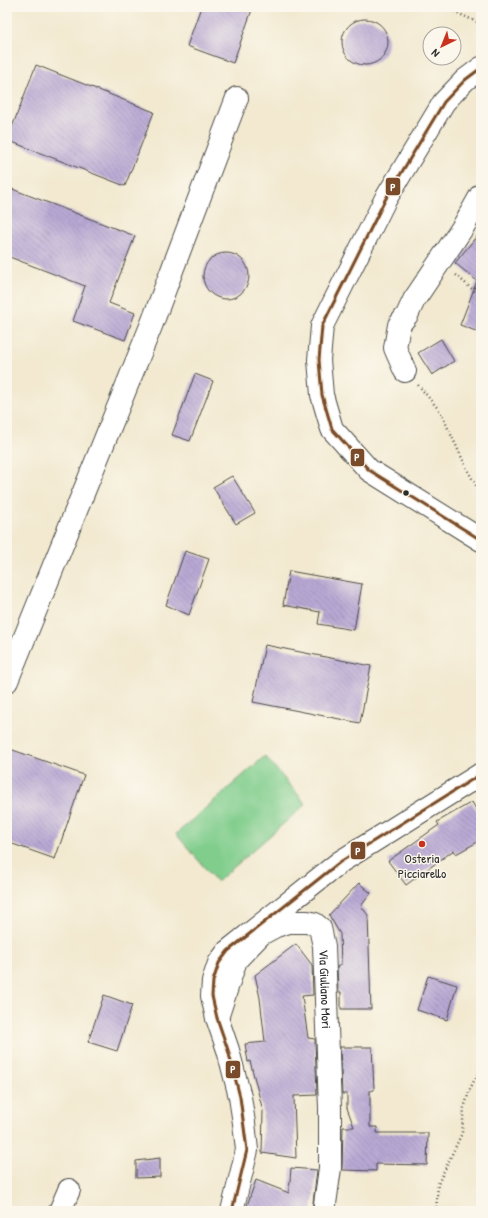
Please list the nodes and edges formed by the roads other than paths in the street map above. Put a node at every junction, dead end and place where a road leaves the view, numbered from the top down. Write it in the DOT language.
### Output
graph roads {
  1 [pos="481,68"];
  2 [pos="237,98"];
  3 [pos="481,195"];
  4 [pos="406,371"];
  5 [pos="481,540"];
  6 [pos="7,681"];
  7 [pos="481,774"];
  8 [pos="217,1018"];
  9 [pos="69,1190"];
  10 [pos="60,1211"];
  11 [pos="232,1211"];
  12 [pos="324,1211"];
  1 -- 5 [label="main road"];
  2 -- 6 [label="main road"];
  3 -- 4 [label="main road"];
  7 -- 8 [label="main road"];
  8 -- 11 [label="main road"];
  8 -- 12 [label="main road, Via Giuliano Mori"];
  9 -- 10 [label="main road"];
}
